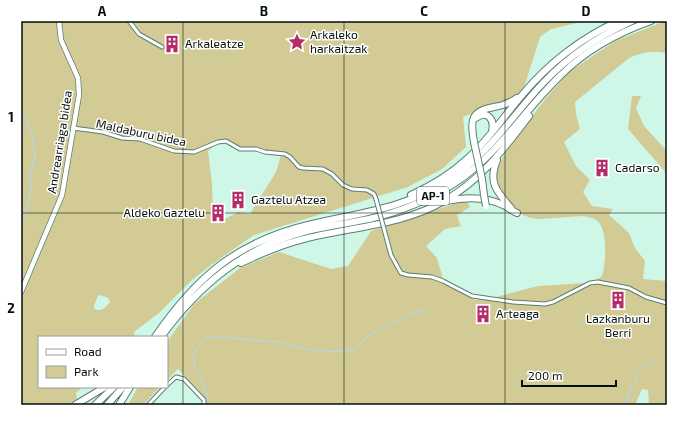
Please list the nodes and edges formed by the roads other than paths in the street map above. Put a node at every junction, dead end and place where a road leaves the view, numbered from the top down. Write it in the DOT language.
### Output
graph roads {
  1 [pos="59,21"];
  2 [pos="129,21"];
  3 [pos="619,21"];
  4 [pos="632,21"];
  5 [pos="651,21"];
  6 [pos="162,47"];
  7 [pos="524,93"];
  8 [pos="542,94"];
  9 [pos="472,122"];
  10 [pos="73,128"];
  11 [pos="492,133"];
  12 [pos="499,156"];
  13 [pos="442,202"];
  14 [pos="383,208"];
  15 [pos="486,208"];
  16 [pos="223,270"];
  17 [pos="21,292"];
  18 [pos="667,303"];
  19 [pos="155,336"];
  20 [pos="162,336"];
  21 [pos="168,384"];
  22 [pos="103,388"];
  23 [pos="113,388"];
  24 [pos="122,388"];
  25 [pos="129,388"];
  26 [pos="164,388"];
  27 [pos="75,405"];
  28 [pos="95,405"];
  29 [pos="107,405"];
  30 [pos="119,405"];
  31 [pos="148,405"];
  32 [pos="204,405"];
  1 -- 10 [label="main road, Andrearriaga bidea"];
  2 -- 6 [label="street"];
  3 -- 7 [label="highway"];
  4 -- 14 [label="highway, AP-1"];
  5 -- 8 [label="highway, AP-1"];
  7 -- 9 [label="highway"];
  7 -- 11 [label="highway"];
  8 -- 12 [label="highway"];
  8 -- 16 [label="highway, AP-1"];
  9 -- 11 [label="highway"];
  9 -- 15 [label="highway, bridge"];
  10 -- 17 [label="main road, Andrearriaga bidea"];
  10 -- 18 [label="street, Maldaburu bidea, bridge"];
  11 -- 14 [label="highway"];
  12 -- 13 [label="highway"];
  12 -- 13 [label="highway"];
  13 -- 16 [label="highway"];
  14 -- 19 [label="highway, AP-1"];
  16 -- 20 [label="highway, AP-1"];
  21 -- 32 [label="street"];
  22 -- 27 [label="highway"];
  23 -- 28 [label="highway"];
  24 -- 29 [label="highway"];
  25 -- 30 [label="highway"];
  26 -- 31 [label="street"];
}
